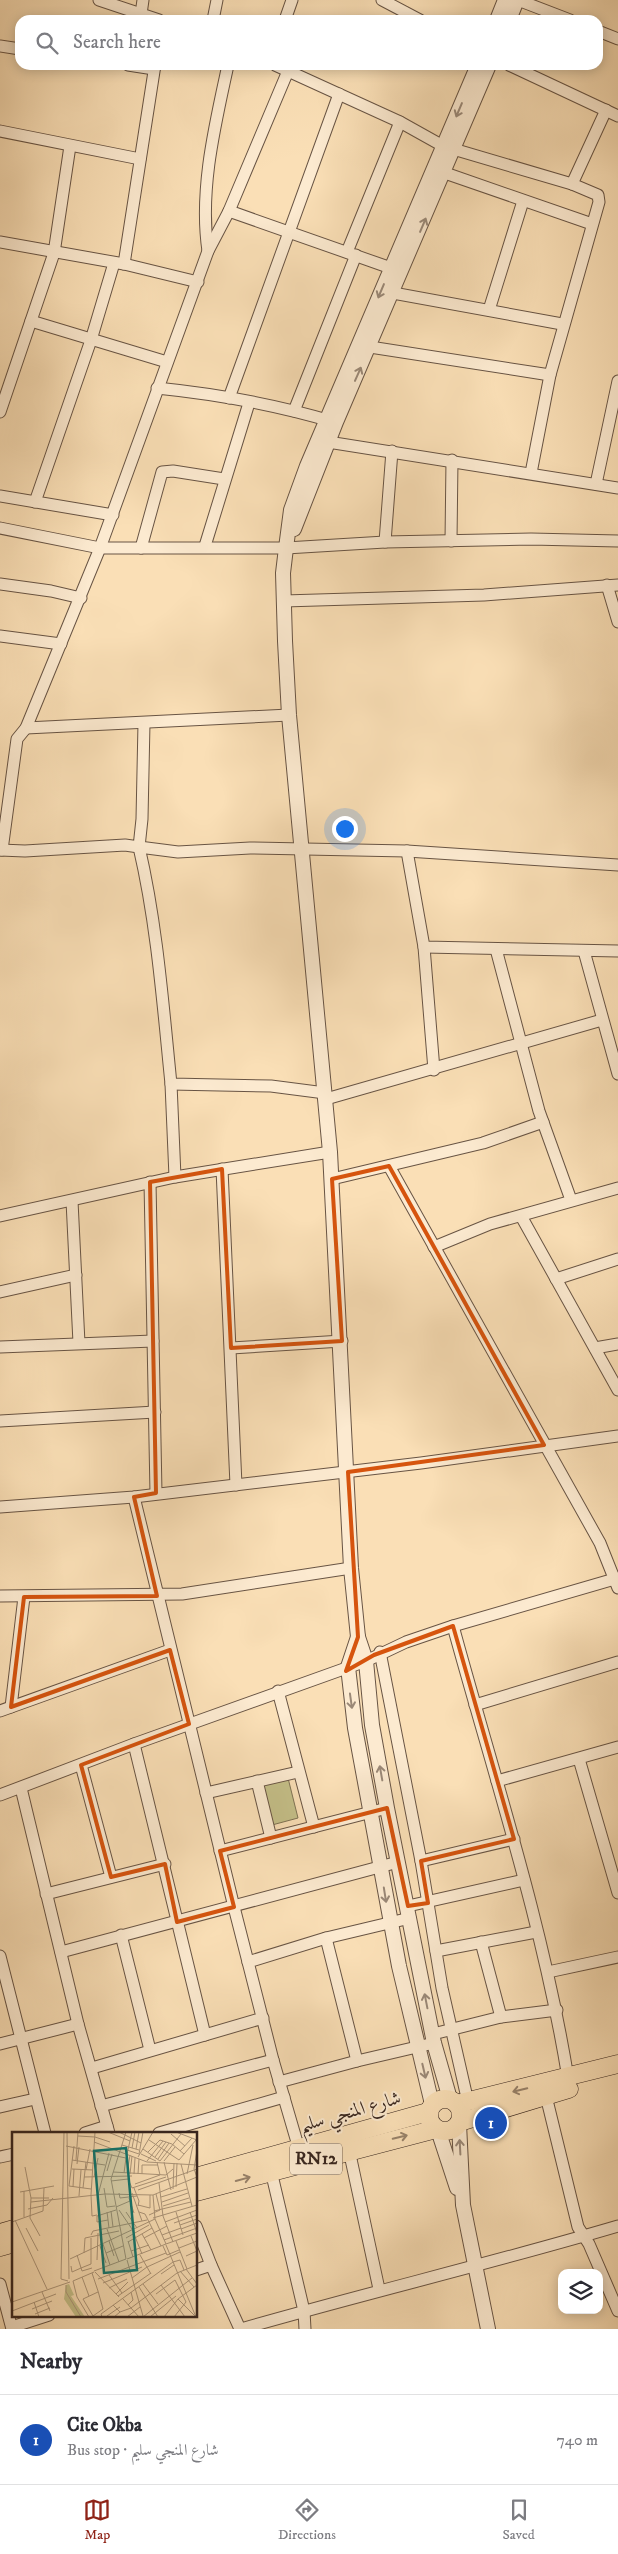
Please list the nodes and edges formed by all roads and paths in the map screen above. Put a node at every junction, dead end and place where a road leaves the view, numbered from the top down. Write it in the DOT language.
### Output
graph roads {
  1 [pos="99,0"];
  2 [pos="144,0"];
  3 [pos="217,0"];
  4 [pos="292,0"];
  5 [pos="382,0"];
  6 [pos="506,0"];
  7 [pos="518,0"];
  8 [pos="141,14"];
  9 [pos="144,15"];
  10 [pos="214,15"];
  11 [pos="286,15"];
  12 [pos="410,15"];
  13 [pos="499,15"];
  14 [pos="511,15"];
  15 [pos="557,15"];
  16 [pos="603,33"];
  17 [pos="618,39"];
  18 [pos="0,46"];
  19 [pos="15,48"];
  20 [pos="154,70"];
  21 [pos="227,70"];
  22 [pos="476,70"];
  23 [pos="488,70"];
  24 [pos="520,70"];
  25 [pos="288,71"];
  26 [pos="339,94"];
  27 [pos="606,110"];
  28 [pos="618,116"];
  29 [pos="400,122"];
  30 [pos="0,131"];
  31 [pos="70,146"];
  32 [pos="449,148"];
  33 [pos="140,159"];
  34 [pos="445,173"];
  35 [pos="572,184"];
  36 [pos="523,201"];
  37 [pos="229,211"];
  38 [pos="592,224"];
  39 [pos="288,233"];
  40 [pos="0,242"];
  41 [pos="208,251"];
  42 [pos="54,253"];
  43 [pos="351,254"];
  44 [pos="119,264"];
  45 [pos="391,268"];
  46 [pos="198,282"];
  47 [pos="393,293"];
  48 [pos="489,310"];
  49 [pos="31,321"];
  50 [pos="562,324"];
  51 [pos="91,340"];
  52 [pos="370,347"];
  53 [pos="167,362"];
  54 [pos="550,374"];
  55 [pos="618,381"];
  56 [pos="157,388"];
  57 [pos="229,398"];
  58 [pos="250,403"];
  59 [pos="294,411"];
  60 [pos="0,412"];
  61 [pos="331,421"];
  62 [pos="328,442"];
  63 [pos="392,450"];
  64 [pos="452,460"];
  65 [pos="530,473"];
  66 [pos="224,479"];
  67 [pos="596,484"];
  68 [pos="618,488"];
  69 [pos="0,496"];
  70 [pos="35,502"];
  71 [pos="112,515"];
  72 [pos="0,528"];
  73 [pos="451,541"];
  74 [pos="385,542"];
  75 [pos="618,542"];
  76 [pos="205,546"];
  77 [pos="100,548"];
  78 [pos="141,548"];
  79 [pos="286,548"];
  80 [pos="0,584"];
  81 [pos="613,585"];
  82 [pos="81,598"];
  83 [pos="284,601"];
  84 [pos="618,622"];
  85 [pos="0,636"];
  86 [pos="61,644"];
  87 [pos="289,715"];
  88 [pos="144,723"];
  89 [pos="26,728"];
  90 [pos="139,847"];
  91 [pos="301,849"];
  92 [pos="1,850"];
  93 [pos="407,851"];
  94 [pos="618,865"];
  95 [pos="424,947"];
  96 [pos="496,949"];
  97 [pos="584,951"];
  98 [pos="618,951"];
  99 [pos="602,1020"];
  100 [pos="523,1045"];
  101 [pos="434,1070"];
  102 [pos="618,1074"];
  103 [pos="171,1084"];
  104 [pos="326,1096"];
  105 [pos="543,1122"];
  106 [pos="330,1152"];
  107 [pos="389,1166"];
  108 [pos="222,1169"];
  109 [pos="175,1177"];
  110 [pos="332,1179"];
  111 [pos="150,1182"];
  112 [pos="618,1188"];
  113 [pos="571,1200"];
  114 [pos="72,1201"];
  115 [pos="0,1216"];
  116 [pos="521,1216"];
  117 [pos="434,1247"];
  118 [pos="618,1259"];
  119 [pos="76,1275"];
  120 [pos="556,1279"];
  121 [pos="0,1292"];
  122 [pos="153,1341"];
  123 [pos="342,1341"];
  124 [pos="79,1343"];
  125 [pos="618,1344"];
  126 [pos="0,1347"];
  127 [pos="231,1348"];
  128 [pos="595,1348"];
  129 [pos="618,1390"];
  130 [pos="155,1412"];
  131 [pos="0,1421"];
  132 [pos="618,1436"];
  133 [pos="544,1445"];
  134 [pos="348,1472"];
  135 [pos="236,1485"];
  136 [pos="156,1493"];
  137 [pos="134,1497"];
  138 [pos="0,1507"];
  139 [pos="351,1568"];
  140 [pos="617,1582"];
  141 [pos="0,1596"];
  142 [pos="157,1596"];
  143 [pos="24,1597"];
  144 [pos="453,1626"];
  145 [pos="358,1637"];
  146 [pos="170,1650"];
  147 [pos="380,1652"];
  148 [pos="366,1660"];
  149 [pos="618,1662"];
  150 [pos="348,1667"];
  151 [pos="278,1691"];
  152 [pos="475,1705"];
  153 [pos="12,1707"];
  154 [pos="0,1711"];
  155 [pos="190,1724"];
  156 [pos="134,1744"];
  157 [pos="618,1747"];
  158 [pos="579,1759"];
  159 [pos="81,1765"];
  160 [pos="298,1772"];
  161 [pos="257,1781"];
  162 [pos="497,1781"];
  163 [pos="20,1788"];
  164 [pos="206,1793"];
  165 [pos="0,1795"];
  166 [pos="387,1808"];
  167 [pos="370,1812"];
  168 [pos="314,1827"];
  169 [pos="271,1838"];
  170 [pos="514,1839"];
  171 [pos="220,1851"];
  172 [pos="421,1861"];
  173 [pos="398,1862"];
  174 [pos="164,1864"];
  175 [pos="381,1865"];
  176 [pos="111,1877"];
  177 [pos="524,1880"];
  178 [pos="618,1893"];
  179 [pos="46,1894"];
  180 [pos="428,1904"];
  181 [pos="234,1907"];
  182 [pos="409,1912"];
  183 [pos="177,1922"];
  184 [pos="391,1922"];
  185 [pos="536,1932"];
  186 [pos="121,1935"];
  187 [pos="326,1938"];
  188 [pos="481,1942"];
  189 [pos="436,1951"];
  190 [pos="61,1952"];
  191 [pos="0,1956"];
  192 [pos="618,1957"];
  193 [pos="248,1962"];
  194 [pos="548,1972"];
  195 [pos="557,2010"];
  196 [pos="501,2017"];
  197 [pos="263,2018"];
  198 [pos="78,2024"];
  199 [pos="451,2029"];
  200 [pos="206,2035"];
  201 [pos="434,2038"];
  202 [pos="20,2039"];
  203 [pos="0,2044"];
  204 [pos="418,2047"];
  205 [pos="150,2050"];
  206 [pos="273,2060"];
  207 [pos="357,2061"];
  208 [pos="618,2064"];
  209 [pos="92,2068"];
  210 [pos="618,2074"];
  211 [pos="568,2078"];
  212 [pos="279,2082"];
  213 [pos="284,2096"];
  214 [pos="546,2096"];
  215 [pos="35,2099"];
  216 [pos="101,2106"];
  217 [pos="0,2107"];
  218 [pos="430,2108"];
  219 [pos="459,2110"];
  220 [pos="108,2129"];
  221 [pos="437,2130"];
  222 [pos="45,2132"];
  223 [pos="91,2132"];
  224 [pos="162,2132"];
  225 [pos="300,2148"];
  226 [pos="349,2150"];
  227 [pos="271,2171"];
  228 [pos="198,2176"];
  229 [pos="198,2191"];
  230 [pos="463,2205"];
  231 [pos="618,2226"];
  232 [pos="198,2231"];
  233 [pos="582,2237"];
  234 [pos="211,2265"];
  235 [pos="474,2268"];
  236 [pos="198,2269"];
  237 [pos="0,2284"];
  238 [pos="379,2289"];
  239 [pos="304,2311"];
  240 [pos="618,2311"];
  241 [pos="47,2316"];
  242 [pos="12,2328"];
  243 [pos="241,2329"];
  244 [pos="305,2329"];
  245 [pos="488,2329"];
  1 -- 8 [label="street"];
  2 -- 8 [label="street"];
  3 -- 10 [label="street"];
  4 -- 11 [label="street"];
  5 -- 12 [label="street"];
  6 -- 13 [label="street"];
  7 -- 14 [label="street"];
  7 -- 15 [label="street"];
  8 -- 9 [label="street"];
  16 -- 17 [label="street"];
  18 -- 19 [label="street"];
  20 -- 33 [label="street"];
  21 -- 41 [label="street"];
  22 -- 32 [label="street, one-way"];
  23 -- 32 [label="street"];
  24 -- 27 [label="street"];
  25 -- 26 [label="street"];
  25 -- 37 [label="street"];
  26 -- 29 [label="street"];
  26 -- 39 [label="street"];
  27 -- 28 [label="street"];
  27 -- 35 [label="street"];
  29 -- 32 [label="street"];
  29 -- 43 [label="street"];
  30 -- 31 [label="street"];
  31 -- 33 [label="street"];
  31 -- 42 [label="street"];
  32 -- 34 [label="street"];
  32 -- 35 [label="street"];
  32 -- 45 [label="street"];
  33 -- 44 [label="street"];
  34 -- 36 [label="street"];
  47 -- 34 [label="street, one-way"];
  35 -- 38 [label="street"];
  36 -- 38 [label="street"];
  36 -- 48 [label="street"];
  37 -- 39 [label="street"];
  37 -- 41 [label="street"];
  38 -- 50 [label="street"];
  39 -- 43 [label="street"];
  39 -- 57 [label="street"];
  40 -- 42 [label="street"];
  41 -- 46 [label="street"];
  42 -- 44 [label="street"];
  42 -- 49 [label="street"];
  43 -- 45 [label="street"];
  43 -- 59 [label="street"];
  44 -- 46 [label="street"];
  44 -- 51 [label="street"];
  45 -- 61 [label="street, one-way"];
  46 -- 53 [label="street"];
  47 -- 48 [label="street"];
  47 -- 52 [label="street"];
  48 -- 50 [label="street"];
  49 -- 51 [label="street"];
  49 -- 60 [label="street"];
  50 -- 54 [label="street"];
  51 -- 53 [label="street"];
  51 -- 70 [label="street"];
  52 -- 54 [label="street"];
  61 -- 52 [label="street, one-way"];
  53 -- 56 [label="street"];
  54 -- 65 [label="street"];
  55 -- 67 [label="street"];
  56 -- 57 [label="street"];
  56 -- 71 [label="street"];
  57 -- 58 [label="street"];
  58 -- 59 [label="street"];
  58 -- 66 [label="street"];
  59 -- 61 [label="street"];
  61 -- 62 [label="street"];
  61 -- 79 [label="street"];
  62 -- 63 [label="street"];
  62 -- 79 [label="street"];
  63 -- 64 [label="street"];
  63 -- 74 [label="street"];
  64 -- 65 [label="street"];
  64 -- 73 [label="street"];
  65 -- 67 [label="street"];
  66 -- 76 [label="street"];
  66 -- 78 [label="street"];
  67 -- 68 [label="street"];
  69 -- 70 [label="street"];
  70 -- 71 [label="street"];
  71 -- 77 [label="street"];
  72 -- 77 [label="street"];
  73 -- 74 [label="street"];
  73 -- 75 [label="street"];
  74 -- 79 [label="street"];
  76 -- 78 [label="street"];
  76 -- 79 [label="street"];
  77 -- 78 [label="street"];
  77 -- 82 [label="street"];
  79 -- 83 [label="street"];
  80 -- 82 [label="street"];
  81 -- 83 [label="street"];
  81 -- 84 [label="street"];
  82 -- 86 [label="street"];
  83 -- 87 [label="street"];
  85 -- 86 [label="street"];
  86 -- 89 [label="street"];
  87 -- 88 [label="street"];
  87 -- 91 [label="street"];
  88 -- 89 [label="street"];
  88 -- 90 [label="street"];
  89 -- 92 [label="street"];
  90 -- 91 [label="street"];
  90 -- 92 [label="street"];
  90 -- 103 [label="street"];
  91 -- 93 [label="street"];
  91 -- 104 [label="street"];
  93 -- 94 [label="street"];
  93 -- 95 [label="street"];
  95 -- 96 [label="street"];
  95 -- 101 [label="street"];
  96 -- 97 [label="street"];
  96 -- 100 [label="street"];
  97 -- 98 [label="street"];
  97 -- 99 [label="street"];
  99 -- 100 [label="street"];
  99 -- 102 [label="street"];
  100 -- 101 [label="street"];
  100 -- 105 [label="street"];
  101 -- 104 [label="street"];
  103 -- 104 [label="street"];
  103 -- 109 [label="street"];
  104 -- 106 [label="street"];
  105 -- 107 [label="street"];
  105 -- 113 [label="street"];
  106 -- 108 [label="street"];
  106 -- 110 [label="street"];
  107 -- 110 [label="street"];
  107 -- 117 [label="street"];
  108 -- 109 [label="street"];
  108 -- 127 [label="street"];
  109 -- 111 [label="street"];
  110 -- 123 [label="street"];
  111 -- 114 [label="street"];
  111 -- 122 [label="street"];
  112 -- 113 [label="street"];
  113 -- 116 [label="street"];
  114 -- 115 [label="street"];
  114 -- 119 [label="street"];
  116 -- 117 [label="street"];
  116 -- 120 [label="street"];
  117 -- 133 [label="street"];
  118 -- 120 [label="street"];
  119 -- 121 [label="street"];
  119 -- 124 [label="street"];
  120 -- 128 [label="street"];
  122 -- 124 [label="street"];
  122 -- 130 [label="street"];
  123 -- 127 [label="street"];
  123 -- 134 [label="street"];
  124 -- 126 [label="street"];
  125 -- 128 [label="street"];
  127 -- 135 [label="street"];
  128 -- 129 [label="street"];
  130 -- 131 [label="street"];
  130 -- 136 [label="street"];
  132 -- 133 [label="street"];
  133 -- 134 [label="street"];
  133 -- 140 [label="street"];
  134 -- 135 [label="street"];
  134 -- 139 [label="street"];
  135 -- 136 [label="street"];
  136 -- 137 [label="street"];
  137 -- 138 [label="street"];
  137 -- 142 [label="street"];
  139 -- 142 [label="street"];
  139 -- 145 [label="street"];
  140 -- 144 [label="street"];
  141 -- 143 [label="street"];
  142 -- 143 [label="street"];
  142 -- 146 [label="street"];
  143 -- 153 [label="street"];
  144 -- 147 [label="street"];
  144 -- 152 [label="street"];
  145 -- 148 [label="street"];
  145 -- 150 [label="street"];
  146 -- 153 [label="street"];
  146 -- 155 [label="street"];
  147 -- 148 [label="street"];
  147 -- 172 [label="street"];
  148 -- 150 [label="street"];
  166 -- 148 [label="street, one-way"];
  149 -- 152 [label="street"];
  150 -- 151 [label="street"];
  150 -- 167 [label="street, one-way"];
  151 -- 155 [label="street"];
  151 -- 160 [label="street"];
  152 -- 162 [label="street"];
  153 -- 154 [label="street"];
  155 -- 156 [label="street"];
  155 -- 164 [label="street"];
  156 -- 159 [label="street"];
  156 -- 174 [label="street"];
  157 -- 158 [label="street"];
  158 -- 162 [label="street"];
  158 -- 178 [label="street"];
  159 -- 163 [label="street"];
  159 -- 176 [label="street"];
  160 -- 161 [label="street"];
  160 -- 168 [label="street"];
  161 -- 164 [label="street"];
  161 -- 169 [label="street"];
  162 -- 170 [label="street"];
  163 -- 165 [label="street"];
  163 -- 179 [label="street"];
  164 -- 171 [label="street"];
  166 -- 167 [label="street"];
  166 -- 173 [label="street"];
  167 -- 168 [label="street"];
  167 -- 175 [label="street"];
  168 -- 169 [label="street"];
  169 -- 171 [label="street"];
  170 -- 172 [label="street"];
  170 -- 177 [label="street"];
  171 -- 181 [label="street"];
  172 -- 180 [label="street"];
  173 -- 175 [label="street"];
  173 -- 182 [label="street"];
  174 -- 176 [label="street"];
  174 -- 183 [label="street"];
  175 -- 181 [label="street"];
  175 -- 184 [label="street, one-way"];
  176 -- 179 [label="street"];
  177 -- 180 [label="street"];
  177 -- 185 [label="street"];
  179 -- 190 [label="street"];
  180 -- 182 [label="street"];
  180 -- 189 [label="street"];
  181 -- 183 [label="street"];
  181 -- 193 [label="street"];
  182 -- 184 [label="street"];
  201 -- 182 [label="street, one-way"];
  183 -- 186 [label="street"];
  183 -- 200 [label="street"];
  184 -- 187 [label="street"];
  184 -- 204 [label="street"];
  185 -- 188 [label="street"];
  185 -- 194 [label="street"];
  186 -- 190 [label="street"];
  186 -- 205 [label="street"];
  187 -- 193 [label="street"];
  187 -- 207 [label="street"];
  188 -- 189 [label="street"];
  188 -- 196 [label="street"];
  189 -- 199 [label="street"];
  190 -- 198 [label="street"];
  191 -- 202 [label="street"];
  192 -- 194 [label="street"];
  193 -- 197 [label="street"];
  194 -- 195 [label="street"];
  195 -- 196 [label="street"];
  195 -- 211 [label="street"];
  196 -- 199 [label="street"];
  197 -- 200 [label="street"];
  197 -- 206 [label="street"];
  198 -- 202 [label="street"];
  198 -- 209 [label="street"];
  199 -- 201 [label="street"];
  199 -- 219 [label="street"];
  200 -- 205 [label="street"];
  201 -- 204 [label="street"];
  201 -- 219 [label="street"];
  202 -- 203 [label="street"];
  202 -- 215 [label="street"];
  204 -- 207 [label="street"];
  204 -- 218 [label="street, one-way"];
  205 -- 209 [label="street"];
  206 -- 212 [label="street"];
  206 -- 216 [label="street"];
  207 -- 212 [label="street"];
  208 -- 211 [label="main road, RN12"];
  209 -- 216 [label="street"];
  210 -- 214 [label="main road, RN12"];
  211 -- 219 [label="main road, RN12, one-way"];
  212 -- 213 [label="street"];
  213 -- 224 [label="street"];
  213 -- 225 [label="street"];
  214 -- 219 [label="main road, RN12"];
  214 -- 233 [label="street"];
  215 -- 217 [label="street"];
  215 -- 222 [label="street"];
  216 -- 220 [label="street"];
  218 -- 219 [label="main road, RN12"];
  218 -- 221 [label="main road"];
  218 -- 225 [label="main road, شارع المنجي سليم / RN12"];
  219 -- 221 [label="main road, RN12"];
  230 -- 219 [label="street, one-way"];
  220 -- 223 [label="street"];
  226 -- 221 [label="main road, شارع المنجي سليم / RN12, one-way"];
  221 -- 230 [label="street"];
  225 -- 228 [label="main road, شارع المنجي سليم / RN12"];
  226 -- 227 [label="main road, شارع المنجي سليم / RN12"];
  226 -- 238 [label="street"];
  229 -- 227 [label="main road, شارع المنجي سليم / RN12, one-way"];
  227 -- 239 [label="street"];
  230 -- 235 [label="street"];
  231 -- 233 [label="street"];
  232 -- 234 [label="street"];
  233 -- 235 [label="street"];
  233 -- 240 [label="street"];
  234 -- 236 [label="street"];
  234 -- 243 [label="street"];
  235 -- 238 [label="street"];
  235 -- 245 [label="street"];
  237 -- 242 [label="street"];
  238 -- 239 [label="street"];
  239 -- 243 [label="street"];
  239 -- 244 [label="street"];
  241 -- 242 [label="street"];
}
